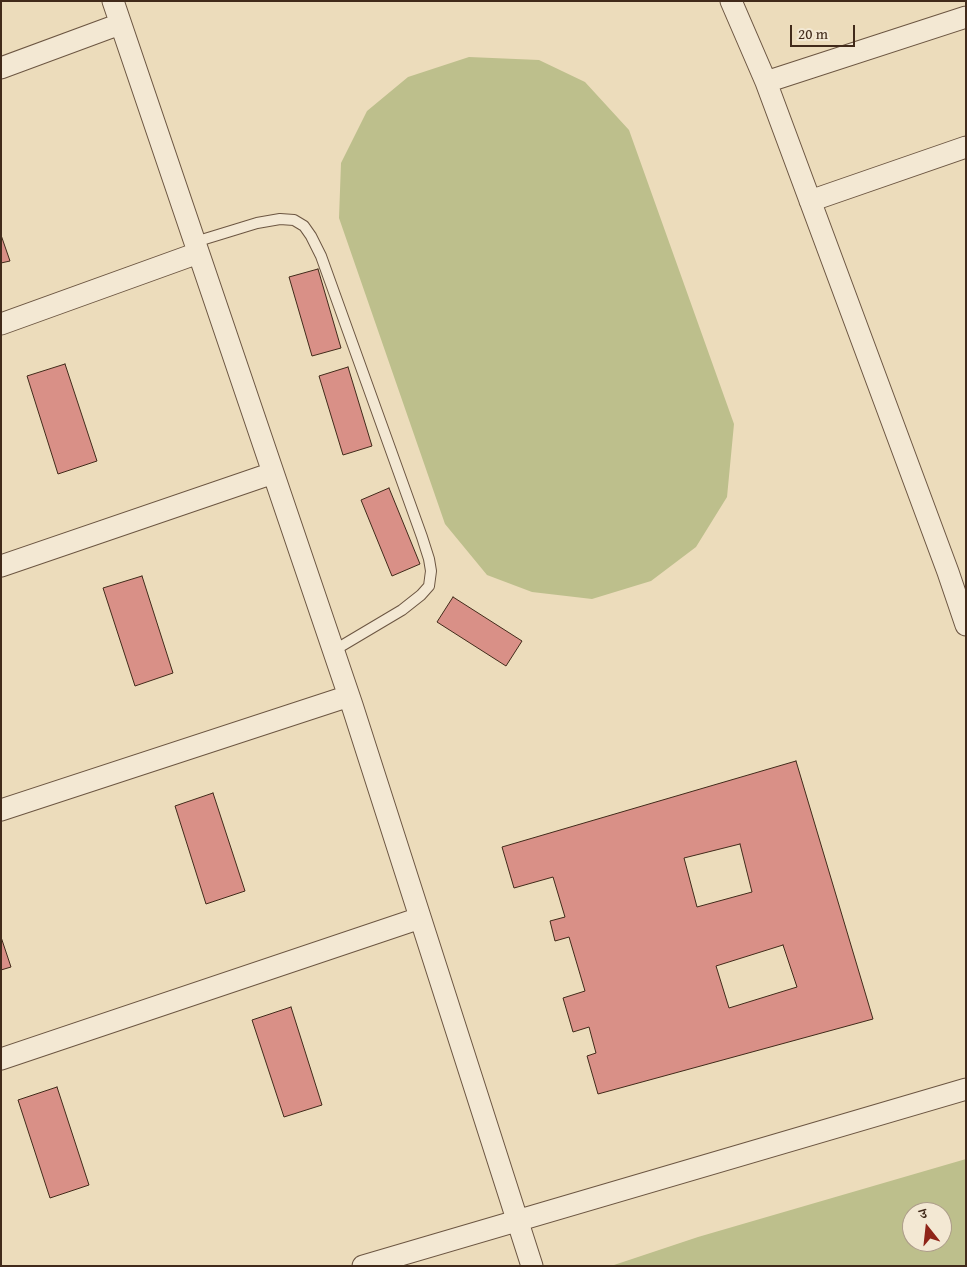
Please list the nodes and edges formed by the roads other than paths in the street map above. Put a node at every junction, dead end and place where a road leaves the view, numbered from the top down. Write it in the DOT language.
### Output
graph roads {
  1 [pos="112,1"];
  2 [pos="731,1"];
  3 [pos="966,16"];
  4 [pos="120,24"];
  5 [pos="1,68"];
  6 [pos="766,82"];
  7 [pos="966,147"];
  8 [pos="810,201"];
  9 [pos="196,248"];
  10 [pos="1,324"];
  11 [pos="273,473"];
  12 [pos="1,566"];
  13 [pos="966,625"];
  14 [pos="333,651"];
  15 [pos="349,696"];
  16 [pos="1,810"];
  17 [pos="420,918"];
  18 [pos="1,1059"];
  19 [pos="966,1089"];
  20 [pos="516,1221"];
  21 [pos="363,1266"];
  22 [pos="532,1266"];
  1 -- 4 [label="street"];
  2 -- 6 [label="street"];
  3 -- 6 [label="street"];
  4 -- 5 [label="street"];
  4 -- 9 [label="street"];
  6 -- 8 [label="street"];
  7 -- 8 [label="street"];
  8 -- 13 [label="street"];
  9 -- 10 [label="street"];
  9 -- 11 [label="street"];
  9 -- 14 [label="lane"];
  11 -- 12 [label="street"];
  11 -- 14 [label="street"];
  14 -- 15 [label="street"];
  15 -- 16 [label="street"];
  15 -- 17 [label="street"];
  17 -- 18 [label="street"];
  17 -- 20 [label="street"];
  19 -- 20 [label="street"];
  20 -- 21 [label="street"];
  20 -- 22 [label="street"];
}
